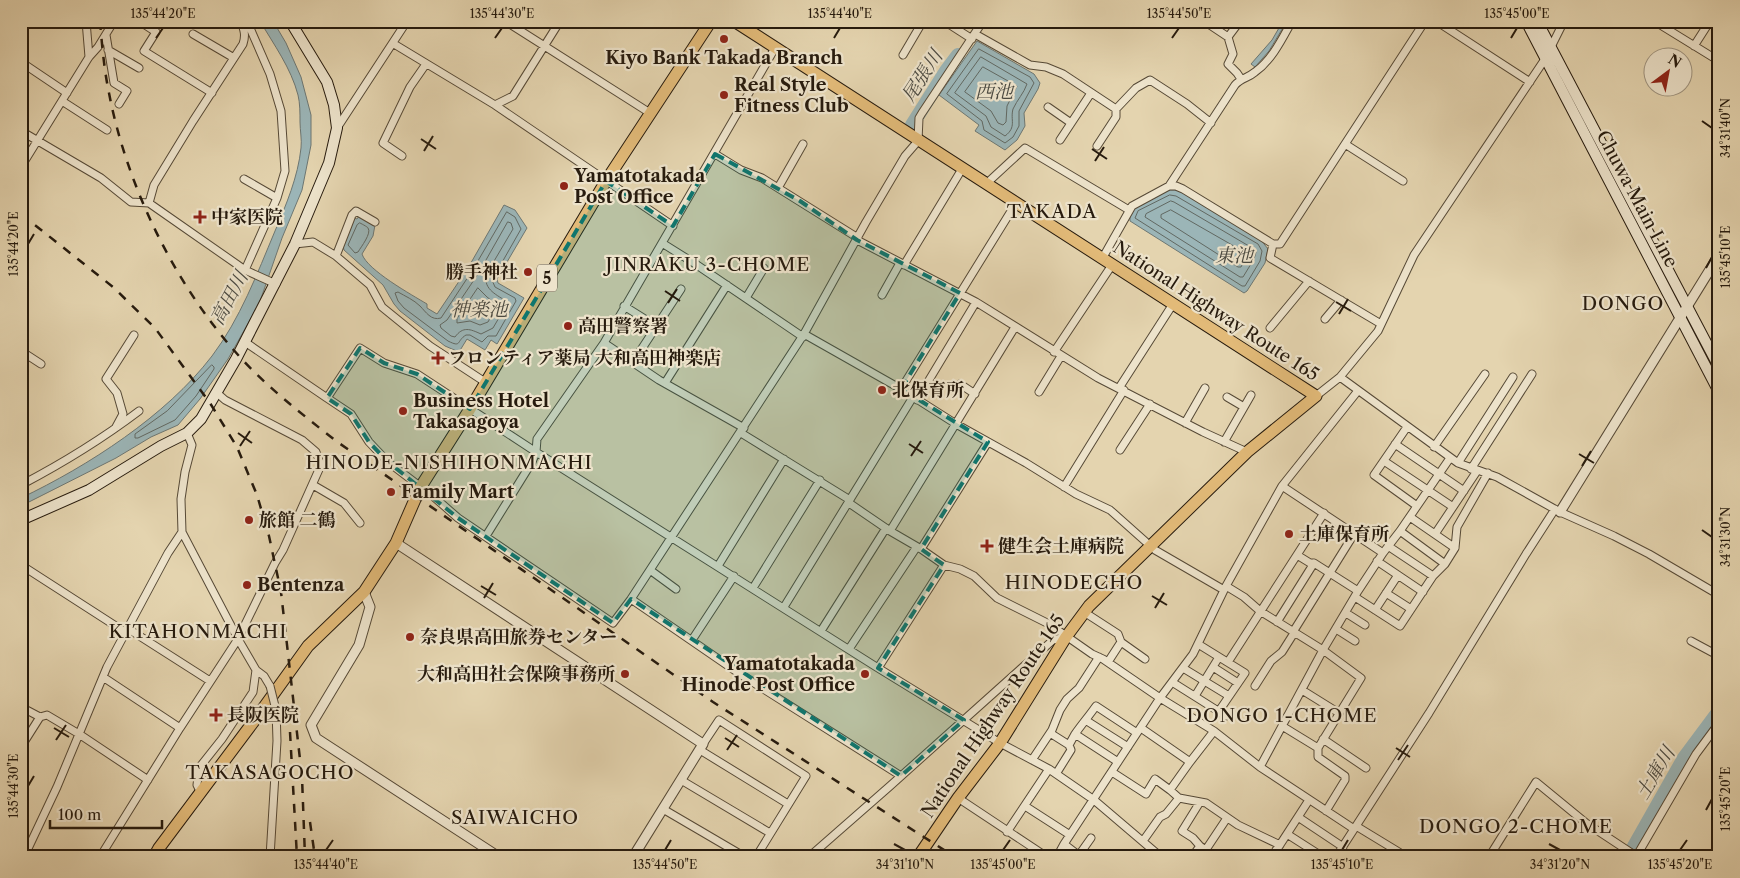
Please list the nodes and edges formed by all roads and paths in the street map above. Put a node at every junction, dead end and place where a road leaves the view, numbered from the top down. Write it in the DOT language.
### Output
graph roads {
  1 [pos="86,21"];
  2 [pos="114,21"];
  3 [pos="139,21"];
  4 [pos="243,21"];
  5 [pos="290,21"];
  6 [pos="408,21"];
  7 [pos="505,21"];
  8 [pos="560,21"];
  9 [pos="711,21"];
  10 [pos="734,21"];
  11 [pos="923,21"];
  12 [pos="944,21"];
  13 [pos="1204,21"];
  14 [pos="1240,21"];
  15 [pos="1292,21"];
  16 [pos="1425,21"];
  17 [pos="1436,21"];
  18 [pos="1526,21"];
  19 [pos="1536,21"];
  20 [pos="1564,21"];
  21 [pos="1654,21"];
  22 [pos="1710,21"];
  23 [pos="981,22"];
  24 [pos="193,34"];
  25 [pos="106,35"];
  26 [pos="971,37"];
  27 [pos="1228,37"];
  28 [pos="394,44"];
  29 [pos="545,46"];
  30 [pos="1694,46"];
  31 [pos="775,48"];
  32 [pos="1551,49"];
  33 [pos="108,50"];
  34 [pos="903,55"];
  35 [pos="89,57"];
  36 [pos="234,58"];
  37 [pos="1545,59"];
  38 [pos="1719,61"];
  39 [pos="21,62"];
  40 [pos="426,64"];
  41 [pos="139,68"];
  42 [pos="1241,79"];
  43 [pos="1530,82"];
  44 [pos="66,93"];
  45 [pos="212,93"];
  46 [pos="1091,93"];
  47 [pos="62,101"];
  48 [pos="119,104"];
  49 [pos="495,105"];
  50 [pos="1048,107"];
  51 [pos="1116,109"];
  52 [pos="650,113"];
  53 [pos="1071,122"];
  54 [pos="1211,123"];
  55 [pos="337,128"];
  56 [pos="107,130"];
  57 [pos="21,131"];
  58 [pos="38,140"];
  59 [pos="1060,140"];
  60 [pos="918,141"];
  61 [pos="804,144"];
  62 [pos="1345,144"];
  63 [pos="1097,146"];
  64 [pos="715,154"];
  65 [pos="402,156"];
  66 [pos="21,167"];
  67 [pos="962,169"];
  68 [pos="244,179"];
  69 [pos="606,181"];
  70 [pos="1403,181"];
  71 [pos="986,184"];
  72 [pos="1169,186"];
  73 [pos="778,188"];
  74 [pos="277,198"];
  75 [pos="149,203"];
  76 [pos="1016,203"];
  77 [pos="1129,210"];
  78 [pos="375,222"];
  79 [pos="673,226"];
  80 [pos="857,239"];
  81 [pos="662,243"];
  82 [pos="295,244"];
  83 [pos="1273,244"];
  84 [pos="1719,255"];
  85 [pos="336,256"];
  86 [pos="1107,262"];
  87 [pos="902,264"];
  88 [pos="764,268"];
  89 [pos="249,271"];
  90 [pos="1309,281"];
  91 [pos="274,284"];
  92 [pos="727,286"];
  93 [pos="681,290"];
  94 [pos="960,293"];
  95 [pos="882,295"];
  96 [pos="746,298"];
  97 [pos="1341,300"];
  98 [pos="976,302"];
  99 [pos="1173,304"];
  100 [pos="624,306"];
  101 [pos="1688,306"];
  102 [pos="1681,318"];
  103 [pos="1325,319"];
  104 [pos="1381,324"];
  105 [pos="656,326"];
  106 [pos="1015,327"];
  107 [pos="1270,328"];
  108 [pos="134,335"];
  109 [pos="804,335"];
  110 [pos="246,342"];
  111 [pos="604,343"];
  112 [pos="21,351"];
  113 [pos="1057,354"];
  114 [pos="633,362"];
  115 [pos="41,364"];
  116 [pos="1719,367"];
  117 [pos="1485,374"];
  118 [pos="1532,374"];
  119 [pos="1513,377"];
  120 [pos="1340,378"];
  121 [pos="485,382"];
  122 [pos="665,383"];
  123 [pos="960,384"];
  124 [pos="1205,388"];
  125 [pos="901,389"];
  126 [pos="1122,389"];
  127 [pos="216,392"];
  128 [pos="1039,392"];
  129 [pos="1357,392"];
  130 [pos="1719,392"];
  131 [pos="975,394"];
  132 [pos="1251,395"];
  133 [pos="1316,396"];
  134 [pos="1227,397"];
  135 [pos="327,398"];
  136 [pos="915,398"];
  137 [pos="1150,404"];
  138 [pos="1244,407"];
  139 [pos="470,409"];
  140 [pos="139,411"];
  141 [pos="1185,423"];
  142 [pos="956,424"];
  143 [pos="1407,428"];
  144 [pos="115,429"];
  145 [pos="742,430"];
  146 [pos="187,433"];
  147 [pos="988,442"];
  148 [pos="1224,442"];
  149 [pos="1395,444"];
  150 [pos="1434,447"];
  151 [pos="1120,450"];
  152 [pos="536,452"];
  153 [pos="1247,452"];
  154 [pos="1450,458"];
  155 [pos="784,459"];
  156 [pos="1384,460"];
  157 [pos="1458,463"];
  158 [pos="1474,470"];
  159 [pos="1488,473"];
  160 [pos="1439,475"];
  161 [pos="820,480"];
  162 [pos="21,485"];
  163 [pos="313,485"];
  164 [pos="1282,486"];
  165 [pos="1064,487"];
  166 [pos="420,488"];
  167 [pos="1428,490"];
  168 [pos="1464,491"];
  169 [pos="850,501"];
  170 [pos="1417,506"];
  171 [pos="1453,507"];
  172 [pos="1558,510"];
  173 [pos="1324,513"];
  174 [pos="1410,517"];
  175 [pos="21,520"];
  176 [pos="360,522"];
  177 [pos="888,530"];
  178 [pos="1400,531"];
  179 [pos="182,532"];
  180 [pos="1354,534"];
  181 [pos="1435,534"];
  182 [pos="486,536"];
  183 [pos="672,538"];
  184 [pos="396,543"];
  185 [pos="1150,546"];
  186 [pos="1388,546"];
  187 [pos="918,548"];
  188 [pos="1455,548"];
  189 [pos="1383,553"];
  190 [pos="1297,555"];
  191 [pos="1377,561"];
  192 [pos="1314,563"];
  193 [pos="1446,564"];
  194 [pos="21,565"];
  195 [pos="944,565"];
  196 [pos="718,566"];
  197 [pos="650,570"];
  198 [pos="1330,573"];
  199 [pos="1398,575"];
  200 [pos="734,576"];
  201 [pos="1433,576"];
  202 [pos="753,588"];
  203 [pos="1225,588"];
  204 [pos="676,589"];
  205 [pos="364,592"];
  206 [pos="1422,592"];
  207 [pos="1386,593"];
  208 [pos="1356,594"];
  209 [pos="1719,595"];
  210 [pos="631,599"];
  211 [pos="784,608"];
  212 [pos="1411,609"];
  213 [pos="1375,610"];
  214 [pos="1260,611"];
  215 [pos="1084,612"];
  216 [pos="1346,613"];
  217 [pos="1276,622"];
  218 [pos="1365,625"];
  219 [pos="1336,629"];
  220 [pos="126,630"];
  221 [pos="821,631"];
  222 [pos="1294,632"];
  223 [pos="1066,637"];
  224 [pos="238,639"];
  225 [pos="692,640"];
  226 [pos="1355,641"];
  227 [pos="1691,641"];
  228 [pos="1121,642"];
  229 [pos="1198,644"];
  230 [pos="849,649"];
  231 [pos="1323,650"];
  232 [pos="1719,656"];
  233 [pos="1099,657"];
  234 [pos="1219,657"];
  235 [pos="1146,659"];
  236 [pos="1108,662"];
  237 [pos="1228,662"];
  238 [pos="1213,667"];
  239 [pos="878,668"];
  240 [pos="1183,668"];
  241 [pos="256,670"];
  242 [pos="103,677"];
  243 [pos="210,681"];
  244 [pos="1204,681"];
  245 [pos="1172,682"];
  246 [pos="1238,683"];
  247 [pos="1255,686"];
  248 [pos="1302,690"];
  249 [pos="1195,696"];
  250 [pos="1229,696"];
  251 [pos="1160,698"];
  252 [pos="21,707"];
  253 [pos="1218,711"];
  254 [pos="1339,713"];
  255 [pos="1226,716"];
  256 [pos="40,717"];
  257 [pos="964,720"];
  258 [pos="1087,721"];
  259 [pos="1719,723"];
  260 [pos="1282,726"];
  261 [pos="180,728"];
  262 [pos="1139,731"];
  263 [pos="1214,731"];
  264 [pos="1050,733"];
  265 [pos="78,734"];
  266 [pos="1076,734"];
  267 [pos="1323,739"];
  268 [pos="1000,743"];
  269 [pos="1069,745"];
  270 [pos="21,747"];
  271 [pos="701,747"];
  272 [pos="1128,747"];
  273 [pos="1318,748"];
  274 [pos="1032,760"];
  275 [pos="1118,762"];
  276 [pos="1190,762"];
  277 [pos="1260,767"];
  278 [pos="1366,768"];
  279 [pos="1049,770"];
  280 [pos="1112,772"];
  281 [pos="1056,774"];
  282 [pos="901,776"];
  283 [pos="148,780"];
  284 [pos="681,780"];
  285 [pos="1170,790"];
  286 [pos="200,791"];
  287 [pos="958,798"];
  288 [pos="1179,798"];
  289 [pos="1094,800"];
  290 [pos="1309,800"];
  291 [pos="1200,802"];
  292 [pos="788,804"];
  293 [pos="1025,806"];
  294 [pos="663,809"];
  295 [pos="1326,811"];
  296 [pos="1298,817"];
  297 [pos="1227,818"];
  298 [pos="1355,828"];
  299 [pos="1007,832"];
  300 [pos="770,833"];
  301 [pos="1287,834"];
  302 [pos="1070,835"];
  303 [pos="1091,838"];
  304 [pos="1143,841"];
  305 [pos="1064,844"];
  306 [pos="1343,847"];
  307 [pos="1202,848"];
  308 [pos="1276,850"];
  309 [pos="26,854"];
  310 [pos="1637,855"];
  311 [pos="1080,856"];
  312 [pos="100,857"];
  313 [pos="154,857"];
  314 [pos="270,857"];
  315 [pos="499,857"];
  316 [pos="633,857"];
  317 [pos="745,857"];
  318 [pos="756,857"];
  319 [pos="809,857"];
  320 [pos="918,857"];
  321 [pos="1047,857"];
  322 [pos="1057,857"];
  323 [pos="1161,857"];
  324 [pos="1192,857"];
  325 [pos="1214,857"];
  326 [pos="1287,857"];
  327 [pos="1323,857"];
  328 [pos="1336,857"];
  329 [pos="1407,857"];
  330 [pos="1489,857"];
  331 [pos="1648,857"];
  1 -- 35 [label="street"];
  2 -- 25 [label="street"];
  3 -- 45 [label="street"];
  4 -- 36 [label="street"];
  4 -- 74 [label="street"];
  5 -- 55 [label="main road"];
  6 -- 28 [label="street"];
  7 -- 29 [label="street"];
  8 -- 29 [label="street"];
  9 -- 52 [label="main road, 5"];
  10 -- 31 [label="main road, National Highway Route 165"];
  11 -- 34 [label="street"];
  12 -- 26 [label="street"];
  13 -- 27 [label="street"];
  14 -- 27 [label="street"];
  15 -- 42 [label="street"];
  16 -- 62 [label="street"];
  17 -- 43 [label="street"];
  18 -- 37 [label="main road, Chuwa Main Line"];
  19 -- 32 [label="main road, Chuwa Main Line"];
  20 -- 32 [label="street"];
  21 -- 30 [label="street"];
  22 -- 30 [label="street"];
  23 -- 26 [label="street"];
  24 -- 36 [label="street"];
  25 -- 33 [label="street"];
  25 -- 35 [label="street"];
  26 -- 46 [label="street"];
  26 -- 60 [label="street"];
  27 -- 42 [label="street"];
  28 -- 40 [label="street"];
  28 -- 55 [label="street"];
  29 -- 49 [label="street"];
  29 -- 52 [label="street"];
  30 -- 38 [label="street"];
  31 -- 60 [label="main road, National Highway Route 165"];
  31 -- 64 [label="street"];
  32 -- 37 [label="street"];
  32 -- 101 [label="main road, Chuwa Main Line"];
  33 -- 41 [label="street"];
  33 -- 48 [label="street"];
  35 -- 44 [label="street"];
  36 -- 45 [label="street"];
  37 -- 43 [label="street"];
  37 -- 102 [label="main road, Chuwa Main Line"];
  39 -- 44 [label="street"];
  40 -- 49 [label="street"];
  40 -- 65 [label="street"];
  42 -- 54 [label="street"];
  43 -- 104 [label="street"];
  44 -- 47 [label="street"];
  45 -- 75 [label="street"];
  46 -- 51 [label="street"];
  46 -- 53 [label="street"];
  47 -- 56 [label="street"];
  47 -- 58 [label="street"];
  49 -- 69 [label="street"];
  50 -- 53 [label="street"];
  51 -- 54 [label="street"];
  51 -- 63 [label="street"];
  52 -- 69 [label="main road, 5"];
  53 -- 59 [label="street"];
  54 -- 72 [label="street"];
  55 -- 82 [label="main road"];
  57 -- 58 [label="street"];
  58 -- 66 [label="street"];
  58 -- 75 [label="street"];
  60 -- 67 [label="main road, National Highway Route 165"];
  60 -- 80 [label="street"];
  61 -- 73 [label="street"];
  62 -- 70 [label="street"];
  62 -- 83 [label="street"];
  64 -- 73 [label="street"];
  64 -- 79 [label="street"];
  67 -- 71 [label="main road, National Highway Route 165"];
  67 -- 87 [label="street"];
  68 -- 74 [label="street"];
  69 -- 79 [label="street"];
  69 -- 121 [label="main road, 5"];
  71 -- 76 [label="main road, National Highway Route 165"];
  71 -- 77 [label="street"];
  72 -- 77 [label="street"];
  72 -- 83 [label="street"];
  73 -- 80 [label="street"];
  74 -- 89 [label="street"];
  75 -- 89 [label="street"];
  76 -- 86 [label="main road, National Highway Route 165"];
  76 -- 94 [label="street"];
  77 -- 86 [label="street"];
  78 -- 85 [label="street"];
  79 -- 81 [label="street"];
  80 -- 87 [label="street"];
  80 -- 109 [label="street"];
  81 -- 92 [label="street"];
  81 -- 100 [label="street"];
  82 -- 85 [label="street"];
  82 -- 91 [label="main road"];
  83 -- 90 [label="street"];
  84 -- 101 [label="street"];
  85 -- 121 [label="street"];
  86 -- 99 [label="main road, National Highway Route 165"];
  86 -- 113 [label="street"];
  87 -- 94 [label="street"];
  87 -- 95 [label="street"];
  88 -- 96 [label="street"];
  89 -- 91 [label="street"];
  90 -- 97 [label="street"];
  90 -- 107 [label="street"];
  91 -- 110 [label="main road"];
  92 -- 96 [label="street"];
  92 -- 122 [label="street"];
  93 -- 105 [label="street"];
  94 -- 98 [label="street"];
  94 -- 125 [label="street"];
  96 -- 109 [label="street"];
  97 -- 103 [label="street"];
  97 -- 104 [label="street"];
  98 -- 106 [label="street"];
  98 -- 136 [label="street"];
  99 -- 126 [label="street"];
  99 -- 133 [label="main road, National Highway Route 165"];
  100 -- 105 [label="street"];
  100 -- 111 [label="street"];
  101 -- 102 [label="street"];
  101 -- 116 [label="main road, Chuwa Main Line"];
  102 -- 130 [label="main road, Chuwa Main Line"];
  102 -- 172 [label="street"];
  104 -- 120 [label="street"];
  105 -- 114 [label="street"];
  106 -- 113 [label="street"];
  106 -- 131 [label="street"];
  108 -- 144 [label="street"];
  109 -- 125 [label="street"];
  109 -- 145 [label="street"];
  110 -- 127 [label="main road"];
  110 -- 135 [label="street"];
  111 -- 114 [label="street"];
  111 -- 152 [label="street"];
  112 -- 115 [label="street"];
  113 -- 126 [label="street"];
  113 -- 128 [label="street"];
  114 -- 122 [label="street"];
  117 -- 150 [label="street"];
  118 -- 158 [label="street"];
  119 -- 157 [label="street"];
  120 -- 129 [label="street"];
  120 -- 133 [label="street"];
  121 -- 139 [label="main road, 5"];
  122 -- 145 [label="street"];
  123 -- 131 [label="street"];
  124 -- 141 [label="street"];
  125 -- 136 [label="street"];
  126 -- 137 [label="street"];
  126 -- 165 [label="street"];
  127 -- 146 [label="main road"];
  127 -- 163 [label="street"];
  129 -- 143 [label="street"];
  129 -- 164 [label="street"];
  131 -- 142 [label="street"];
  132 -- 138 [label="street"];
  133 -- 153 [label="main road, National Highway Route 165"];
  134 -- 138 [label="street"];
  135 -- 139 [label="street"];
  135 -- 166 [label="street"];
  136 -- 142 [label="street"];
  136 -- 169 [label="street"];
  137 -- 141 [label="street"];
  137 -- 151 [label="street"];
  138 -- 148 [label="street"];
  139 -- 152 [label="street"];
  139 -- 166 [label="main road, 5"];
  140 -- 144 [label="street"];
  141 -- 148 [label="street"];
  142 -- 147 [label="street"];
  142 -- 177 [label="street"];
  143 -- 149 [label="street"];
  143 -- 150 [label="street"];
  144 -- 162 [label="street"];
  145 -- 155 [label="street"];
  145 -- 183 [label="street"];
  146 -- 175 [label="main road"];
  146 -- 179 [label="street"];
  147 -- 165 [label="street"];
  147 -- 187 [label="street"];
  148 -- 153 [label="street"];
  149 -- 156 [label="street"];
  149 -- 160 [label="street"];
  150 -- 154 [label="street"];
  152 -- 182 [label="street"];
  152 -- 183 [label="street"];
  153 -- 185 [label="main road, National Highway Route 165"];
  154 -- 157 [label="street"];
  154 -- 160 [label="street"];
  155 -- 161 [label="street"];
  155 -- 196 [label="street"];
  156 -- 167 [label="street"];
  156 -- 170 [label="street"];
  157 -- 158 [label="street"];
  158 -- 159 [label="street"];
  158 -- 168 [label="street"];
  159 -- 172 [label="street"];
  159 -- 188 [label="street"];
  160 -- 167 [label="street"];
  160 -- 168 [label="street"];
  161 -- 169 [label="street"];
  161 -- 202 [label="street"];
  163 -- 176 [label="street"];
  163 -- 224 [label="street"];
  164 -- 173 [label="street"];
  164 -- 203 [label="street"];
  165 -- 185 [label="street"];
  166 -- 182 [label="street"];
  166 -- 184 [label="main road, 5"];
  167 -- 170 [label="street"];
  167 -- 171 [label="street"];
  168 -- 171 [label="street"];
  169 -- 177 [label="street"];
  169 -- 211 [label="street"];
  170 -- 174 [label="street"];
  171 -- 181 [label="street"];
  172 -- 209 [label="street"];
  172 -- 298 [label="street"];
  173 -- 180 [label="street"];
  173 -- 190 [label="street"];
  174 -- 178 [label="street"];
  174 -- 181 [label="street"];
  177 -- 187 [label="street"];
  177 -- 221 [label="street"];
  178 -- 186 [label="street"];
  178 -- 193 [label="street"];
  179 -- 220 [label="street"];
  179 -- 224 [label="street"];
  180 -- 189 [label="street"];
  180 -- 198 [label="street"];
  181 -- 188 [label="street"];
  182 -- 210 [label="street"];
  183 -- 196 [label="street"];
  183 -- 197 [label="street"];
  184 -- 205 [label="main road, 5"];
  184 -- 271 [label="street"];
  185 -- 203 [label="street"];
  185 -- 215 [label="main road, National Highway Route 165"];
  186 -- 189 [label="street"];
  186 -- 201 [label="street"];
  187 -- 195 [label="street"];
  187 -- 230 [label="street"];
  188 -- 193 [label="street"];
  189 -- 191 [label="street"];
  190 -- 192 [label="street"];
  190 -- 214 [label="street"];
  191 -- 199 [label="street"];
  191 -- 208 [label="street"];
  192 -- 198 [label="street"];
  192 -- 217 [label="street"];
  193 -- 201 [label="street"];
  194 -- 220 [label="street"];
  195 -- 223 [label="street"];
  195 -- 239 [label="street"];
  196 -- 200 [label="street"];
  197 -- 204 [label="street"];
  197 -- 210 [label="street"];
  198 -- 208 [label="street"];
  198 -- 222 [label="street"];
  199 -- 206 [label="street"];
  199 -- 207 [label="street"];
  200 -- 202 [label="street"];
  200 -- 225 [label="street"];
  201 -- 206 [label="street"];
  202 -- 211 [label="street"];
  203 -- 214 [label="street"];
  203 -- 229 [label="street"];
  205 -- 286 [label="main road, 5"];
  205 -- 315 [label="street"];
  206 -- 212 [label="street"];
  207 -- 212 [label="street"];
  207 -- 213 [label="street"];
  208 -- 213 [label="street"];
  208 -- 216 [label="street"];
  210 -- 225 [label="street"];
  211 -- 221 [label="street"];
  212 -- 213 [label="street"];
  214 -- 217 [label="street"];
  214 -- 237 [label="street"];
  215 -- 223 [label="main road, National Highway Route 165"];
  215 -- 228 [label="street"];
  216 -- 218 [label="street"];
  216 -- 219 [label="street"];
  217 -- 222 [label="street"];
  219 -- 226 [label="street"];
  219 -- 231 [label="street"];
  220 -- 242 [label="street"];
  220 -- 243 [label="street"];
  221 -- 230 [label="street"];
  222 -- 231 [label="street"];
  222 -- 247 [label="street"];
  223 -- 233 [label="street"];
  223 -- 257 [label="street"];
  223 -- 268 [label="main road, National Highway Route 165"];
  224 -- 241 [label="street"];
  224 -- 243 [label="street"];
  225 -- 282 [label="street"];
  227 -- 232 [label="street"];
  228 -- 235 [label="street"];
  228 -- 236 [label="street"];
  229 -- 234 [label="street"];
  229 -- 240 [label="street"];
  230 -- 239 [label="street"];
  231 -- 248 [label="street"];
  231 -- 254 [label="street"];
  233 -- 236 [label="street"];
  233 -- 264 [label="street"];
  234 -- 237 [label="street"];
  234 -- 238 [label="street"];
  236 -- 251 [label="street"];
  237 -- 246 [label="street"];
  238 -- 244 [label="street"];
  238 -- 246 [label="street"];
  239 -- 257 [label="street"];
  240 -- 244 [label="street"];
  240 -- 245 [label="street"];
  241 -- 286 [label="street"];
  241 -- 314 [label="street, bridge"];
  242 -- 261 [label="street"];
  242 -- 265 [label="street"];
  243 -- 261 [label="street"];
  244 -- 249 [label="street"];
  244 -- 250 [label="street"];
  245 -- 249 [label="street"];
  245 -- 251 [label="street"];
  246 -- 250 [label="street"];
  248 -- 254 [label="street"];
  248 -- 260 [label="street"];
  249 -- 253 [label="street"];
  250 -- 253 [label="street"];
  251 -- 262 [label="street"];
  251 -- 263 [label="street"];
  252 -- 256 [label="street"];
  253 -- 255 [label="street"];
  254 -- 267 [label="street"];
  256 -- 265 [label="street"];
  256 -- 270 [label="street"];
  257 -- 268 [label="street"];
  257 -- 282 [label="street"];
  258 -- 262 [label="street"];
  258 -- 266 [label="street"];
  258 -- 272 [label="street"];
  259 -- 310 [label="street"];
  260 -- 273 [label="street"];
  260 -- 277 [label="street"];
  261 -- 283 [label="street"];
  262 -- 272 [label="street"];
  262 -- 276 [label="street"];
  263 -- 276 [label="street"];
  263 -- 277 [label="street"];
  264 -- 269 [label="street"];
  264 -- 274 [label="street"];
  265 -- 283 [label="street"];
  265 -- 309 [label="street"];
  266 -- 269 [label="street"];
  266 -- 275 [label="street"];
  267 -- 273 [label="street"];
  267 -- 278 [label="street"];
  268 -- 274 [label="street"];
  268 -- 287 [label="main road, National Highway Route 165"];
  269 -- 281 [label="street"];
  271 -- 284 [label="street"];
  271 -- 292 [label="street"];
  271 -- 292 [label="street"];
  272 -- 275 [label="street"];
  273 -- 295 [label="street"];
  274 -- 279 [label="street"];
  275 -- 280 [label="street"];
  276 -- 285 [label="street"];
  277 -- 290 [label="street"];
  279 -- 281 [label="street"];
  279 -- 293 [label="street"];
  280 -- 285 [label="street"];
  280 -- 289 [label="street"];
  281 -- 289 [label="street"];
  282 -- 319 [label="street"];
  283 -- 312 [label="street"];
  284 -- 294 [label="street"];
  284 -- 300 [label="street"];
  285 -- 288 [label="street"];
  286 -- 313 [label="main road, 5"];
  287 -- 299 [label="street"];
  287 -- 320 [label="main road, National Highway Route 165"];
  288 -- 291 [label="street"];
  288 -- 304 [label="street"];
  289 -- 302 [label="street"];
  289 -- 304 [label="street"];
  290 -- 295 [label="street"];
  290 -- 296 [label="street"];
  291 -- 297 [label="street"];
  291 -- 307 [label="street"];
  292 -- 300 [label="street"];
  293 -- 299 [label="street"];
  293 -- 302 [label="street"];
  294 -- 316 [label="street"];
  294 -- 317 [label="street"];
  295 -- 298 [label="street"];
  296 -- 301 [label="street"];
  296 -- 306 [label="street"];
  297 -- 307 [label="street"];
  297 -- 308 [label="street"];
  298 -- 306 [label="street"];
  298 -- 329 [label="street"];
  299 -- 321 [label="street"];
  300 -- 318 [label="street"];
  301 -- 308 [label="street"];
  301 -- 327 [label="street"];
  302 -- 305 [label="street"];
  303 -- 311 [label="street"];
  304 -- 323 [label="street"];
  305 -- 311 [label="street"];
  305 -- 322 [label="street"];
  306 -- 328 [label="street"];
  307 -- 324 [label="street"];
  307 -- 325 [label="street"];
  308 -- 326 [label="street"];
  310 -- 330 [label="street"];
  310 -- 331 [label="street"];
}
